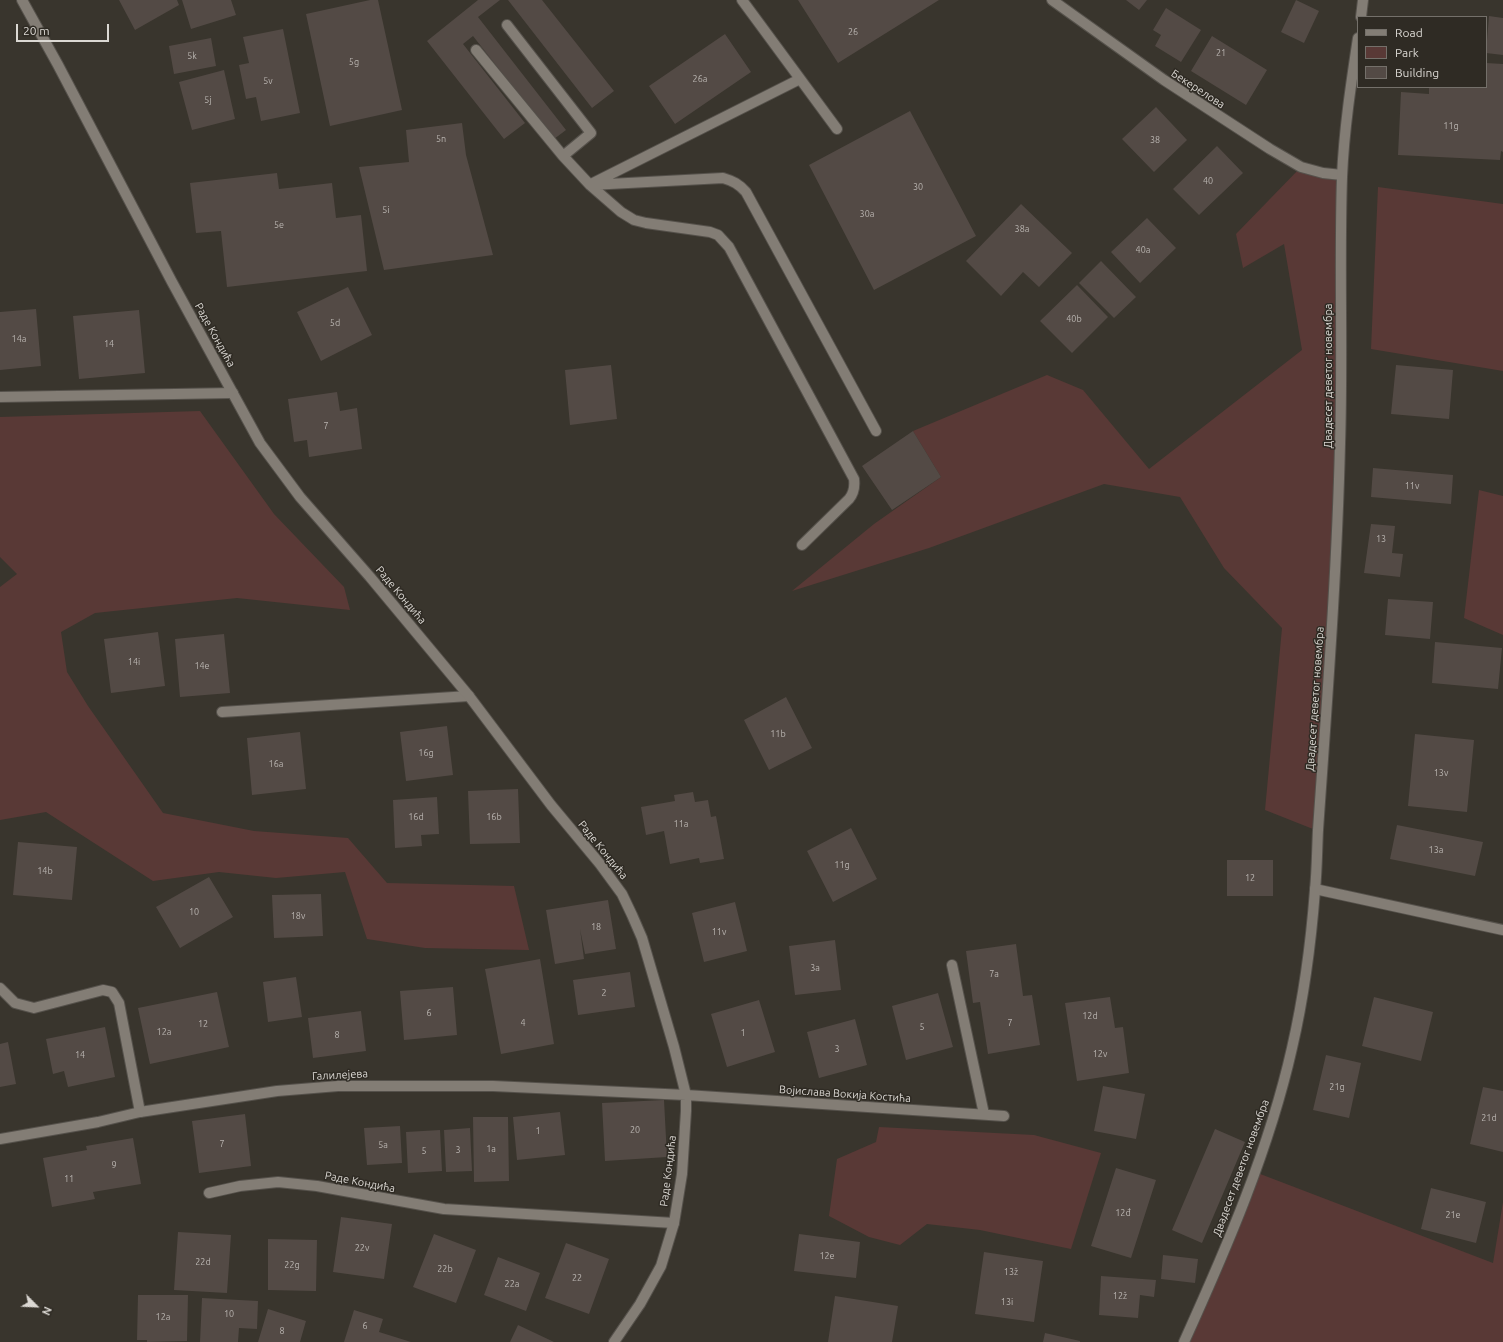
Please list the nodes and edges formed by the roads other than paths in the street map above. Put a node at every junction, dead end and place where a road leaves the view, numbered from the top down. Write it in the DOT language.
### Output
graph roads {
  1 [pos="22,0"];
  2 [pos="742,0"];
  3 [pos="1052,0"];
  4 [pos="1363,0"];
  5 [pos="1361,16"];
  6 [pos="507,25"];
  7 [pos="1357,45"];
  8 [pos="476,50"];
  9 [pos="800,79"];
  10 [pos="837,129"];
  11 [pos="563,156"];
  12 [pos="1342,175"];
  13 [pos="590,185"];
  14 [pos="233,392"];
  15 [pos="0,397"];
  16 [pos="876,431"];
  17 [pos="802,545"];
  18 [pos="469,696"];
  19 [pos="222,712"];
  20 [pos="1315,889"];
  21 [pos="1503,930"];
  22 [pos="952,966"];
  23 [pos="0,988"];
  24 [pos="686,1095"];
  25 [pos="140,1112"];
  26 [pos="984,1114"];
  27 [pos="1004,1116"];
  28 [pos="0,1139"];
  29 [pos="209,1193"];
  30 [pos="674,1223"];
  31 [pos="614,1342"];
  32 [pos="1184,1342"];
  1 -- 14 [label="street, Раде Кондића"];
  2 -- 9 [label="street"];
  3 -- 12 [label="street, Бекерелова"];
  4 -- 5 [label="street"];
  6 -- 11 [label="street"];
  7 -- 12 [label="street, Двадесет деветог новембра"];
  8 -- 11 [label="street"];
  9 -- 10 [label="street"];
  9 -- 13 [label="street"];
  11 -- 13 [label="street"];
  12 -- 20 [label="street, Двадесет деветог новембра"];
  13 -- 16 [label="street"];
  13 -- 17 [label="street"];
  14 -- 15 [label="street"];
  14 -- 18 [label="street, Раде Кондића"];
  18 -- 19 [label="street"];
  18 -- 24 [label="street, Раде Кондића"];
  20 -- 21 [label="street"];
  20 -- 32 [label="street, Двадесет деветог новембра"];
  22 -- 26 [label="street"];
  23 -- 25 [label="street"];
  24 -- 25 [label="street, Галилејева"];
  24 -- 26 [label="street, Војислава Вокија Костића"];
  24 -- 30 [label="street, Раде Кондића"];
  25 -- 28 [label="street, Галилејева"];
  26 -- 27 [label="street, Војислава Вокија Костића"];
  29 -- 30 [label="street, Раде Кондића"];
  30 -- 31 [label="street, Раде Кондића"];
}
